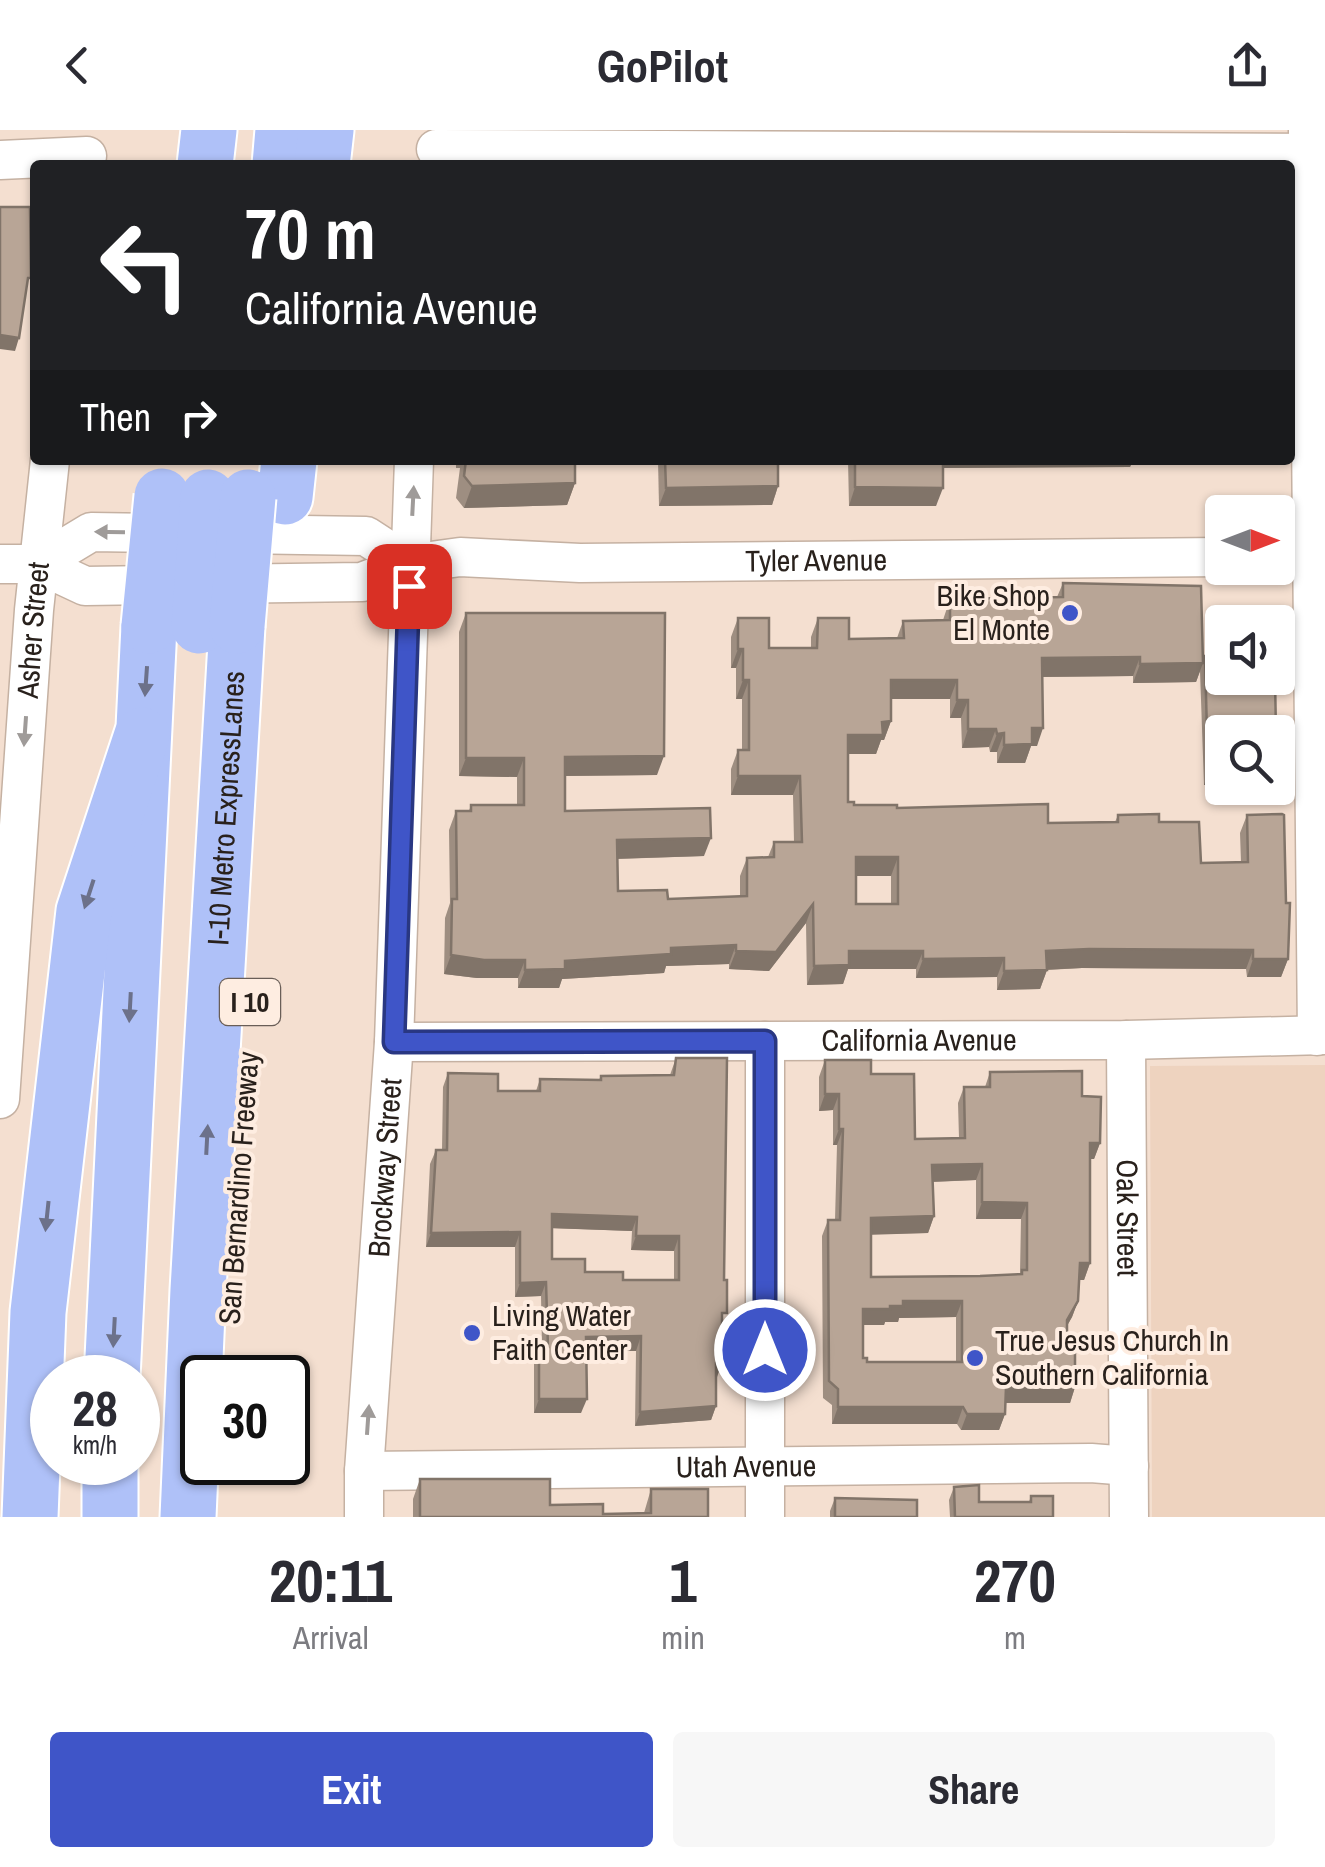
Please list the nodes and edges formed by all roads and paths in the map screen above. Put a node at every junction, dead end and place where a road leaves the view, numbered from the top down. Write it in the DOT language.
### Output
graph roads {
  1 [pos="209,130"];
  2 [pos="246,130"];
  3 [pos="283,130"];
  4 [pos="326,130"];
  5 [pos="1314,145"];
  6 [pos="437,148"];
  7 [pos="87,150"];
  8 [pos="0,160"];
  9 [pos="205,160"];
  10 [pos="243,160"];
  11 [pos="280,160"];
  12 [pos="323,160"];
  13 [pos="49,465"];
  14 [pos="414,465"];
  15 [pos="228,478"];
  16 [pos="1305,555"];
  17 [pos="1205,558"];
  18 [pos="0,564"];
  19 [pos="38,564"];
  20 [pos="410,564"];
  21 [pos="215,626"];
  22 [pos="142,735"];
  23 [pos="1321,1036"];
  24 [pos="1126,1040"];
  25 [pos="765,1041"];
  26 [pos="394,1042"];
  27 [pos="1,1046"];
  28 [pos="0,1099"];
  29 [pos="113,1355"];
  30 [pos="227,1355"];
  31 [pos="765,1466"];
  32 [pos="1130,1466"];
  33 [pos="364,1471"];
  34 [pos="110,1485"];
  35 [pos="225,1485"];
  36 [pos="30,1517"];
  37 [pos="110,1517"];
  38 [pos="155,1517"];
  39 [pos="188,1517"];
  40 [pos="225,1517"];
  41 [pos="364,1517"];
  42 [pos="765,1517"];
  43 [pos="1129,1517"];
  1 -- 9 [label="highway"];
  2 -- 10 [label="highway"];
  3 -- 11 [label="highway"];
  4 -- 12 [label="highway"];
  5 -- 6 [label="street"];
  5 -- 16 [label="street"];
  7 -- 8 [label="street"];
  13 -- 19 [label="street, Asher Street"];
  20 -- 14 [label="street, Brockway Street, one-way"];
  15 -- 21 [label="highway, San Bernardino Freeway / I 10, bridge"];
  15 -- 21 [label="highway, San Bernardino Freeway / I 10"];
  16 -- 23 [label="street"];
  17 -- 20 [label="street, Tyler Avenue"];
  18 -- 19 [label="street, Tyler Avenue"];
  19 -- 20 [label="street, Tyler Avenue"];
  20 -- 19 [label="street, one-way"];
  19 -- 27 [label="street, Asher Street, one-way"];
  20 -- 26 [label="street, Brockway Street"];
  21 -- 22 [label="highway, San Bernardino Freeway / I 10, one-way"];
  21 -- 30 [label="highway, San Bernardino Freeway / I 10"];
  21 -- 38 [label="highway, I-10 Metro ExpressLanes"];
  39 -- 21 [label="highway, I-10 Metro ExpressLanes, one-way"];
  22 -- 29 [label="highway, San Bernardino Freeway / I 10, one-way"];
  22 -- 36 [label="highway, one-way"];
  23 -- 24 [label="street, California Avenue"];
  24 -- 25 [label="street, California Avenue"];
  24 -- 32 [label="street, Oak Street"];
  25 -- 26 [label="street, California Avenue"];
  25 -- 31 [label="street"];
  33 -- 26 [label="street, Brockway Street, one-way"];
  27 -- 28 [label="street, Asher Street"];
  31 -- 32 [label="street, Utah Avenue"];
  31 -- 33 [label="street, Utah Avenue"];
  31 -- 42 [label="street"];
  32 -- 43 [label="street, Oak Street"];
  33 -- 41 [label="street, Brockway Street"];
  34 -- 37 [label="highway"];
  35 -- 40 [label="highway"];
}
